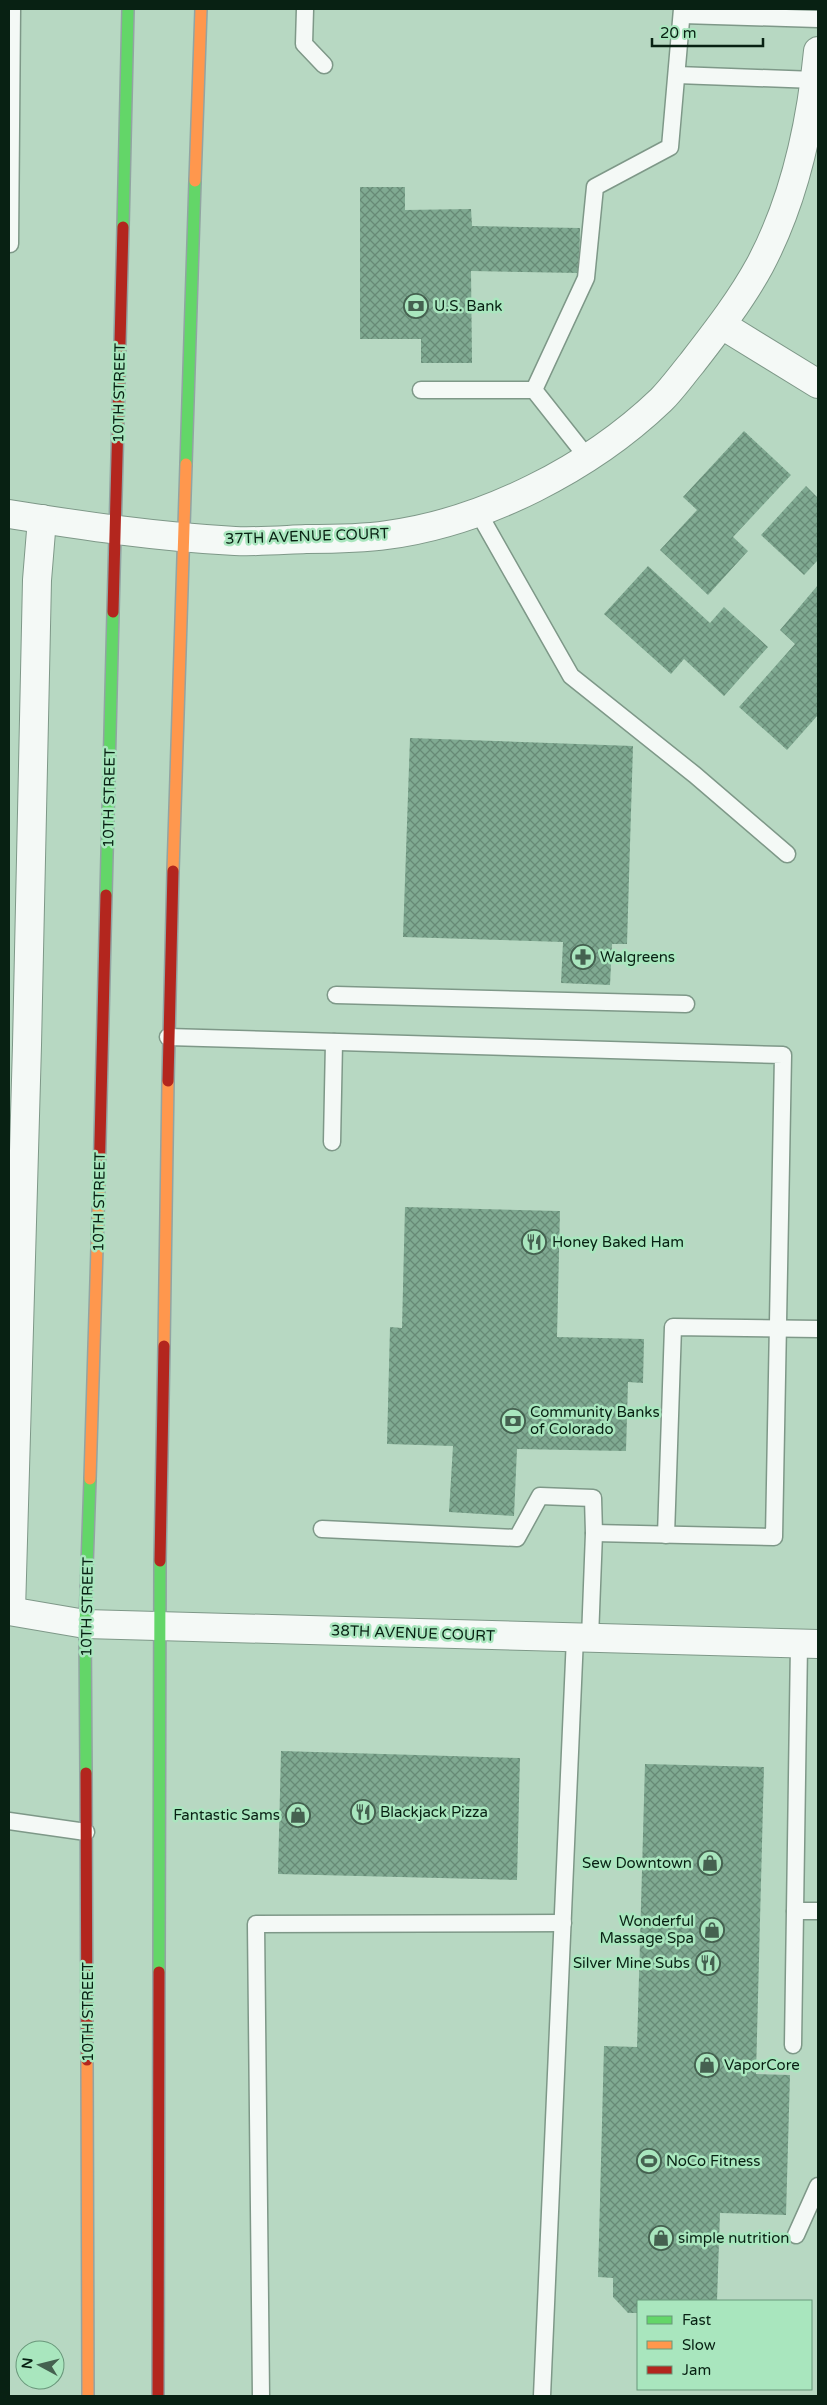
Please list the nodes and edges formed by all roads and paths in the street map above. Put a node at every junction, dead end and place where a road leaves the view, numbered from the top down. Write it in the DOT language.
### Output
graph roads {
  1 [pos="12,9"];
  2 [pos="128,9"];
  3 [pos="200,9"];
  4 [pos="305,9"];
  5 [pos="682,12"];
  6 [pos="818,19"];
  7 [pos="818,51"];
  8 [pos="324,65"];
  9 [pos="677,75"];
  10 [pos="815,80"];
  11 [pos="812,125"];
  12 [pos="10,244"];
  13 [pos="722,325"];
  14 [pos="818,384"];
  15 [pos="421,390"];
  16 [pos="534,390"];
  17 [pos="587,457"];
  18 [pos="478,512"];
  19 [pos="9,514"];
  20 [pos="42,519"];
  21 [pos="116,531"];
  22 [pos="183,536"];
  23 [pos="787,854"];
  24 [pos="336,995"];
  25 [pos="686,1004"];
  26 [pos="168,1037"];
  27 [pos="334,1042"];
  28 [pos="18,1044"];
  29 [pos="332,1142"];
  30 [pos="15,1231"];
  31 [pos="14,1295"];
  32 [pos="778,1328"];
  33 [pos="818,1328"];
  34 [pos="322,1529"];
  35 [pos="594,1534"];
  36 [pos="666,1535"];
  37 [pos="10,1611"];
  38 [pos="85,1624"];
  39 [pos="160,1626"];
  40 [pos="583,1638"];
  41 [pos="809,1644"];
  42 [pos="9,1821"];
  43 [pos="86,1832"];
  44 [pos="795,1911"];
  45 [pos="818,1911"];
  46 [pos="563,1923"];
  47 [pos="793,2045"];
  48 [pos="818,2186"];
  49 [pos="796,2235"];
  50 [pos="88,2396"];
  51 [pos="158,2396"];
  52 [pos="261,2396"];
  53 [pos="542,2396"];
  1 -- 12 [label="lane"];
  2 -- 21 [label="main road, 10TH STREET"];
  3 -- 22 [label="main road"];
  4 -- 8 [label="lane"];
  5 -- 6 [label="lane"];
  5 -- 9 [label="lane"];
  7 -- 10 [label="street, 37TH AVENUE COURT"];
  9 -- 10 [label="lane"];
  9 -- 16 [label="lane"];
  10 -- 11 [label="street, 37TH AVENUE COURT"];
  11 -- 13 [label="street, 37TH AVENUE COURT"];
  13 -- 14 [label="street"];
  13 -- 17 [label="street, 37TH AVENUE COURT"];
  15 -- 16 [label="lane"];
  16 -- 17 [label="lane"];
  17 -- 18 [label="street, 37TH AVENUE COURT"];
  18 -- 22 [label="street, 37TH AVENUE COURT"];
  18 -- 23 [label="lane"];
  19 -- 20 [label="street, 37TH AVENUE COURT"];
  20 -- 21 [label="street, 37TH AVENUE COURT"];
  20 -- 28 [label="street"];
  21 -- 22 [label="street, 37TH AVENUE COURT"];
  21 -- 38 [label="main road, 10TH STREET"];
  22 -- 26 [label="main road"];
  24 -- 25 [label="lane"];
  26 -- 27 [label="lane"];
  26 -- 39 [label="main road"];
  27 -- 29 [label="lane"];
  27 -- 32 [label="lane"];
  28 -- 30 [label="street"];
  30 -- 31 [label="street"];
  31 -- 37 [label="street"];
  32 -- 33 [label="lane"];
  32 -- 36 [label="lane"];
  32 -- 36 [label="lane"];
  34 -- 35 [label="lane"];
  35 -- 36 [label="lane"];
  35 -- 40 [label="lane"];
  37 -- 38 [label="street, 38TH AVENUE COURT"];
  38 -- 39 [label="street, 38TH AVENUE COURT"];
  38 -- 43 [label="main road, 10TH STREET"];
  39 -- 40 [label="street, 38TH AVENUE COURT"];
  39 -- 51 [label="main road"];
  40 -- 41 [label="street, 38TH AVENUE COURT"];
  40 -- 46 [label="lane"];
  41 -- 44 [label="lane"];
  42 -- 43 [label="lane"];
  43 -- 50 [label="main road, 10TH STREET"];
  44 -- 45 [label="lane"];
  44 -- 47 [label="lane"];
  46 -- 52 [label="lane"];
  46 -- 53 [label="lane"];
  48 -- 49 [label="lane"];
}
